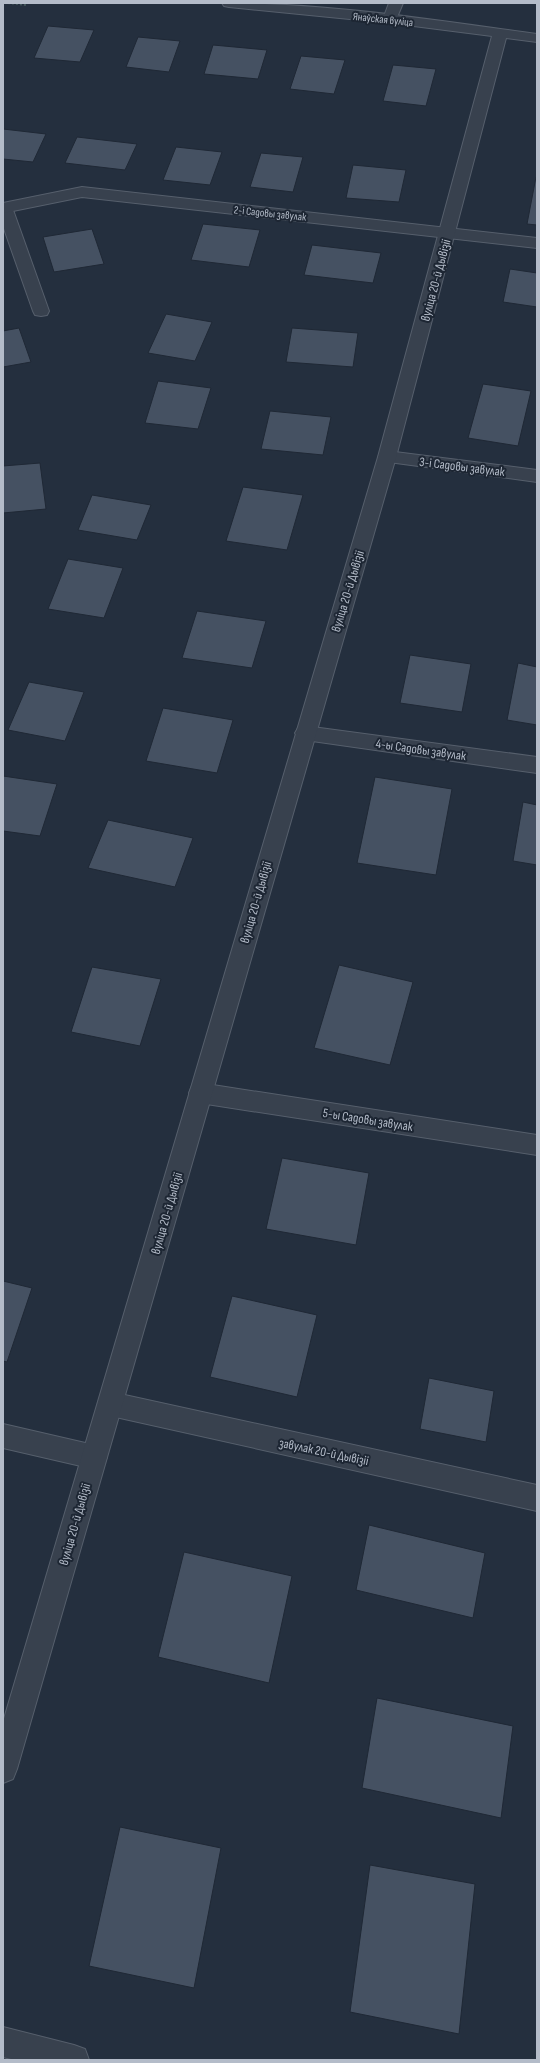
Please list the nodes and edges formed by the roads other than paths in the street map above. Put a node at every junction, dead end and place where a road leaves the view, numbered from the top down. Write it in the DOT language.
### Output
graph roads {
  1 [pos="229,3"];
  2 [pos="396,3"];
  3 [pos="390,19"];
  4 [pos="500,33"];
  5 [pos="537,38"];
  6 [pos="3,208"];
  7 [pos="448,232"];
  8 [pos="537,243"];
  9 [pos="41,312"];
  10 [pos="387,457"];
  11 [pos="537,476"];
  12 [pos="305,733"];
  13 [pos="537,765"];
  14 [pos="200,1093"];
  15 [pos="537,1145"];
  16 [pos="111,1404"];
  17 [pos="3,1436"];
  18 [pos="94,1457"];
  19 [pos="537,1498"];
  20 [pos="3,1769"];
  21 [pos="3,2042"];
  22 [pos="74,2060"];
  1 -- 3 [label="street, Янаўская вуліца"];
  2 -- 3 [label="street"];
  3 -- 4 [label="street, Янаўская вуліца"];
  4 -- 5 [label="street, Янаўская вуліца"];
  4 -- 7 [label="street, вуліца 20-й Дывізіі"];
  6 -- 7 [label="street, 2-і Садовы завулак"];
  6 -- 9 [label="street"];
  7 -- 8 [label="street, 2-і Садовы завулак"];
  7 -- 10 [label="street, вуліца 20-й Дывізіі"];
  10 -- 11 [label="street, 3-і Садовы завулак"];
  10 -- 12 [label="street, вуліца 20-й Дывізіі"];
  12 -- 13 [label="street, 4-ы Садовы завулак"];
  12 -- 14 [label="street, вуліца 20-й Дывізіі"];
  14 -- 15 [label="street, 5-ы Садовы завулак"];
  14 -- 16 [label="street, вуліца 20-й Дывізіі"];
  16 -- 18 [label="street, вуліца 20-й Дывізіі"];
  16 -- 19 [label="street, завулак 20-й Дывізіі"];
  17 -- 18 [label="street"];
  18 -- 20 [label="street, вуліца 20-й Дывізіі"];
  21 -- 22 [label="street"];
}
